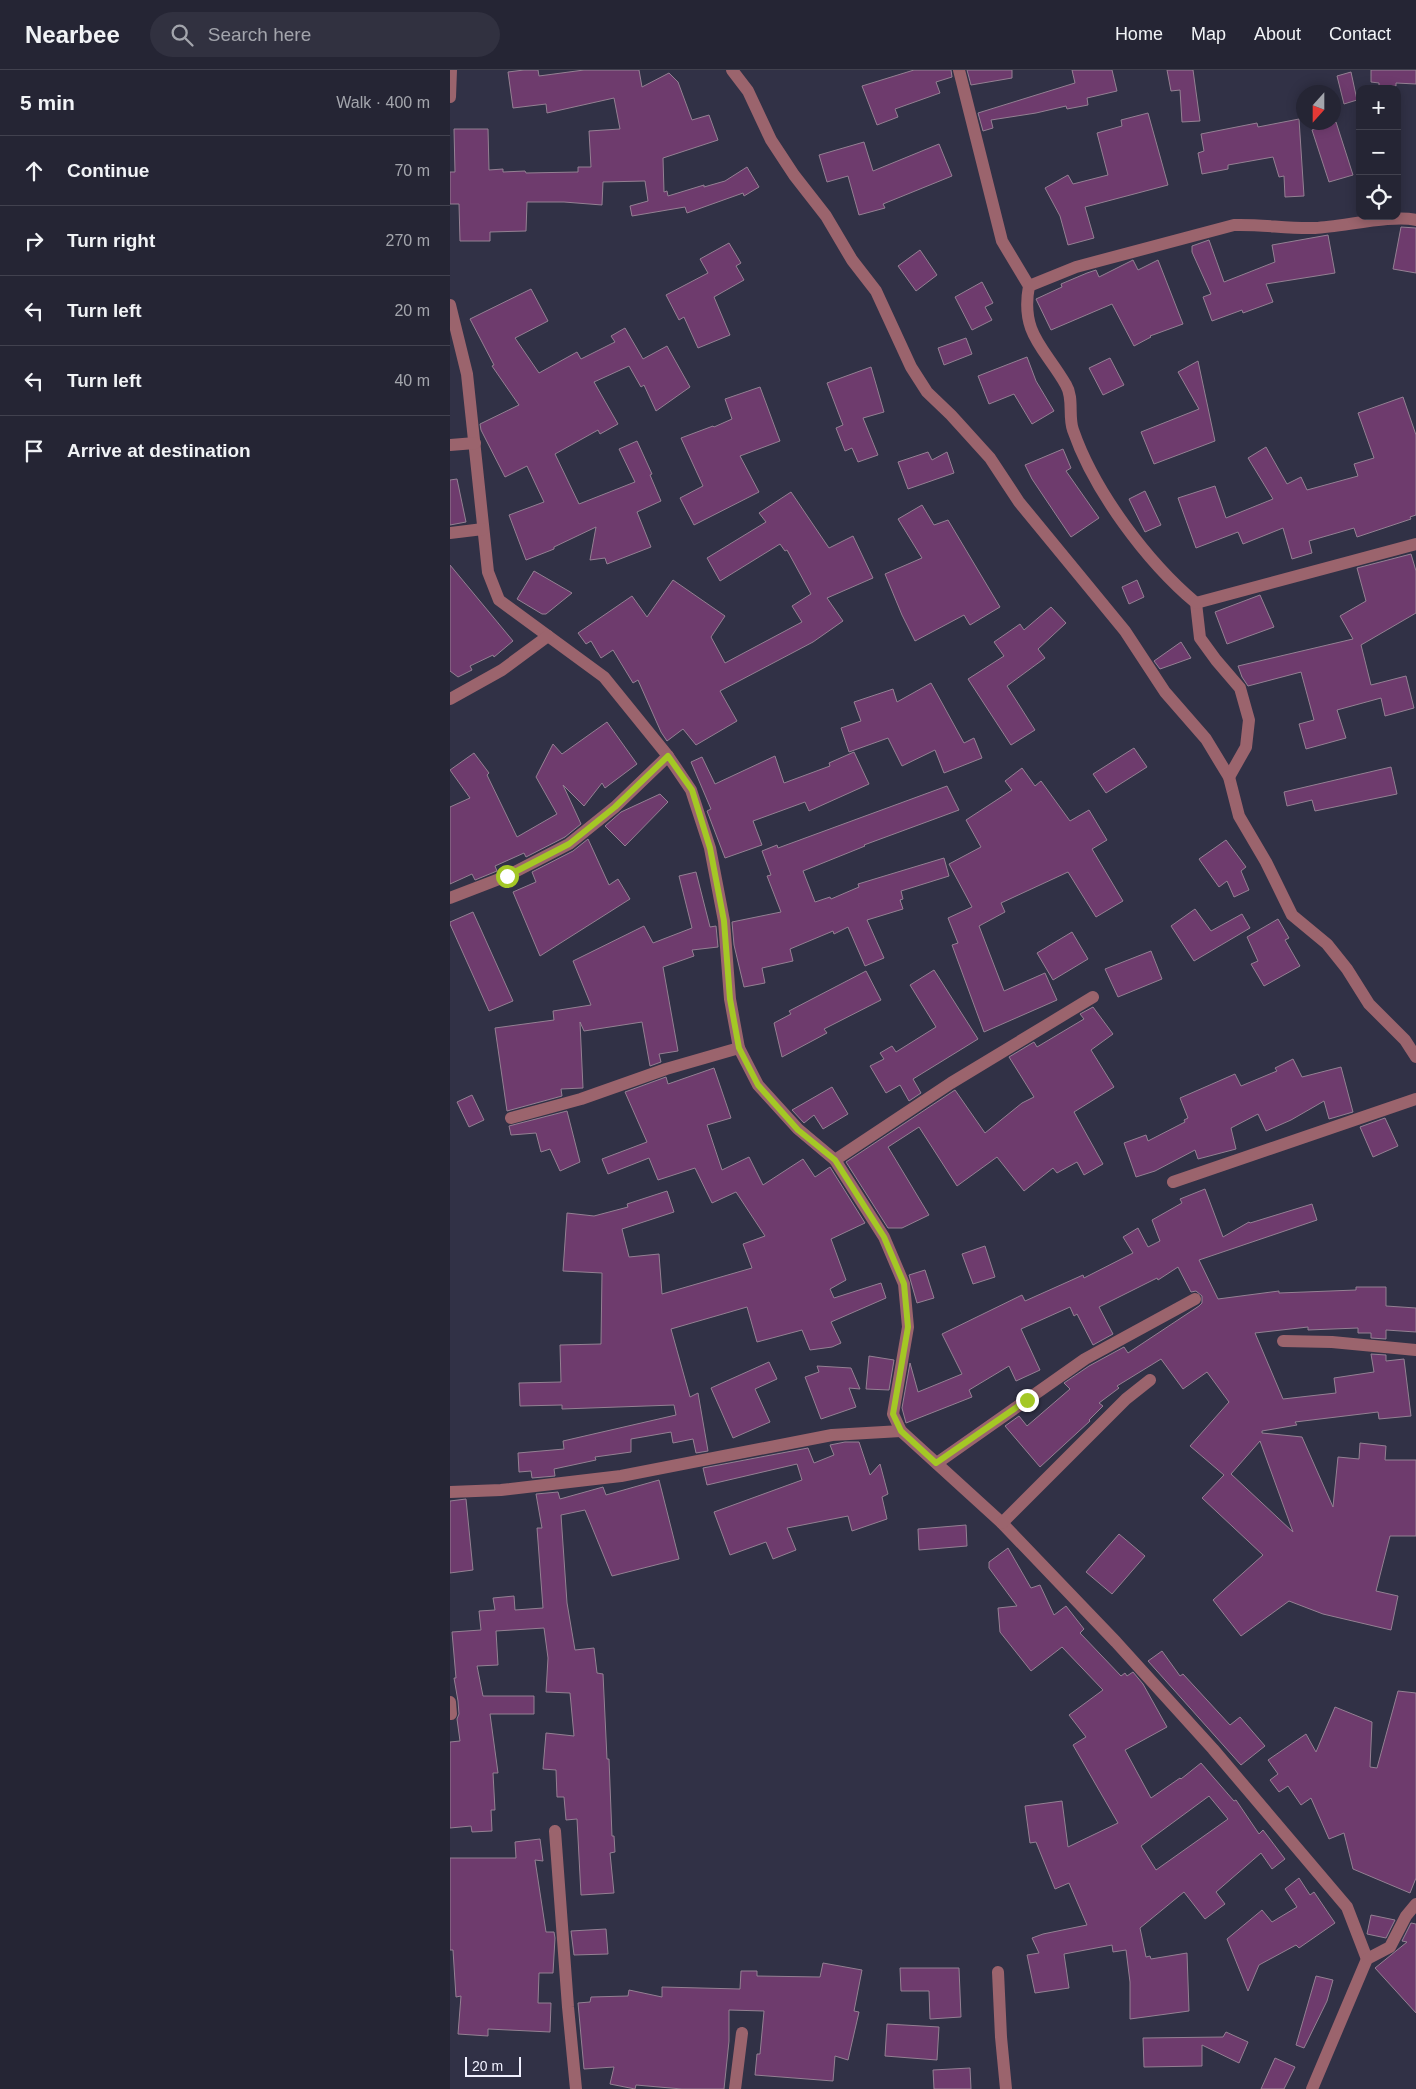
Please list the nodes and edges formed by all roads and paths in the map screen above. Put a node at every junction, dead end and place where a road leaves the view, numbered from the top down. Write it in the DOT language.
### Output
graph roads {
  1 [pos="451,70"];
  2 [pos="732,70"];
  3 [pos="959,70"];
  4 [pos="450,97"];
  5 [pos="1416,220"];
  6 [pos="1029,286"];
  7 [pos="450,305"];
  8 [pos="452,322"];
  9 [pos="475,443"];
  10 [pos="450,445"];
  11 [pos="483,529"];
  12 [pos="450,533"];
  13 [pos="1416,544"];
  14 [pos="1196,603"];
  15 [pos="548,636"];
  16 [pos="450,699"];
  17 [pos="668,756"];
  18 [pos="1228,778"];
  19 [pos="450,898"];
  20 [pos="1093,996"];
  21 [pos="739,1048"];
  22 [pos="1416,1057"];
  23 [pos="1416,1099"];
  24 [pos="511,1118"];
  25 [pos="835,1160"];
  26 [pos="1173,1182"];
  27 [pos="1195,1299"];
  28 [pos="1283,1341"];
  29 [pos="1416,1350"];
  30 [pos="1150,1380"];
  31 [pos="901,1431"];
  32 [pos="936,1463"];
  33 [pos="450,1492"];
  34 [pos="1002,1523"];
  35 [pos="555,1831"];
  36 [pos="1416,1904"];
  37 [pos="1367,1958"];
  38 [pos="998,1972"];
  39 [pos="742,2033"];
  40 [pos="576,2089"];
  41 [pos="735,2089"];
  42 [pos="1006,2089"];
  43 [pos="1312,2089"];
  1 -- 4 [label="street"];
  2 -- 18 [label="street"];
  3 -- 6 [label="street"];
  5 -- 6 [label="street"];
  6 -- 14 [label="street"];
  7 -- 8 [label="street"];
  8 -- 9 [label="street"];
  9 -- 10 [label="street"];
  9 -- 11 [label="street"];
  11 -- 12 [label="street"];
  11 -- 15 [label="street"];
  13 -- 14 [label="street"];
  14 -- 18 [label="street"];
  15 -- 16 [label="street"];
  15 -- 17 [label="street"];
  17 -- 19 [label="street"];
  17 -- 21 [label="street"];
  18 -- 22 [label="street"];
  20 -- 25 [label="street"];
  21 -- 24 [label="street"];
  21 -- 25 [label="street"];
  23 -- 26 [label="street"];
  25 -- 31 [label="street"];
  27 -- 32 [label="street"];
  28 -- 29 [label="street"];
  30 -- 34 [label="street"];
  31 -- 32 [label="street"];
  31 -- 33 [label="street"];
  32 -- 34 [label="street"];
  34 -- 37 [label="street"];
  35 -- 40 [label="street"];
  36 -- 37 [label="street"];
  37 -- 43 [label="street"];
  38 -- 42 [label="street"];
  39 -- 41 [label="street"];
}
